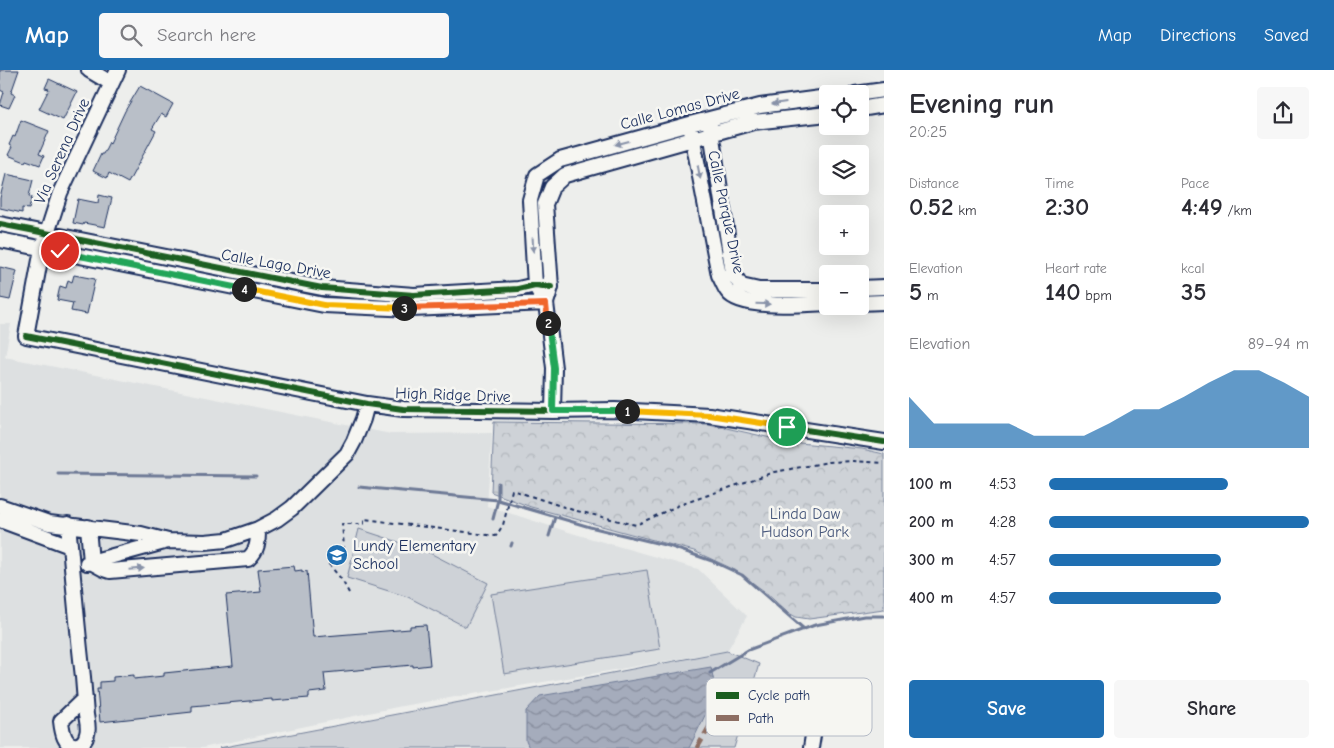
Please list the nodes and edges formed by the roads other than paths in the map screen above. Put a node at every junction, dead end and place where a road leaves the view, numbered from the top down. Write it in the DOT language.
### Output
graph roads {
  1 [pos="89,70"];
  2 [pos="118,70"];
  3 [pos="111,83"];
  4 [pos="884,90"];
  5 [pos="869,92"];
  6 [pos="819,98"];
  7 [pos="884,105"];
  8 [pos="869,108"];
  9 [pos="819,115"];
  10 [pos="709,120"];
  11 [pos="690,124"];
  12 [pos="711,134"];
  13 [pos="692,139"];
  14 [pos="601,149"];
  15 [pos="606,164"];
  16 [pos="537,175"];
  17 [pos="552,187"];
  18 [pos="0,224"];
  19 [pos="46,234"];
  20 [pos="0,240"];
  21 [pos="42,249"];
  22 [pos="206,265"];
  23 [pos="203,281"];
  24 [pos="535,285"];
  25 [pos="551,287"];
  26 [pos="884,287"];
  27 [pos="869,288"];
  28 [pos="819,290"];
  29 [pos="376,292"];
  30 [pos="738,292"];
  31 [pos="884,302"];
  32 [pos="819,303"];
  33 [pos="869,303"];
  34 [pos="546,304"];
  35 [pos="375,307"];
  36 [pos="26,336"];
  37 [pos="367,404"];
  38 [pos="553,411"];
  39 [pos="884,442"];
  40 [pos="0,506"];
  41 [pos="0,520"];
  42 [pos="68,524"];
  43 [pos="88,527"];
  44 [pos="258,529"];
  45 [pos="168,541"];
  46 [pos="70,546"];
  47 [pos="91,562"];
  48 [pos="72,568"];
  49 [pos="85,698"];
  1 -- 3 [label="street"];
  2 -- 3 [label="street, Via Serena Drive"];
  3 -- 19 [label="street, Via Serena Drive"];
  4 -- 5 [label="street"];
  6 -- 10 [label="street, Calle Lomas Drive, one-way"];
  7 -- 8 [label="street"];
  9 -- 12 [label="street, Calle Lomas Drive"];
  10 -- 11 [label="street, Calle Lomas Drive"];
  10 -- 12 [label="street, Calle Parque Drive"];
  11 -- 13 [label="street, Calle Parque Drive"];
  11 -- 14 [label="street, Calle Lomas Drive, one-way"];
  12 -- 13 [label="street, Calle Lomas Drive"];
  12 -- 30 [label="street, Calle Parque Drive"];
  13 -- 15 [label="street, Calle Lomas Drive"];
  13 -- 30 [label="street, Calle Parque Drive, one-way"];
  14 -- 15 [label="street"];
  14 -- 16 [label="street, Calle Lomas Drive"];
  15 -- 17 [label="street, Calle Lomas Drive"];
  16 -- 17 [label="street"];
  16 -- 24 [label="street, one-way"];
  17 -- 25 [label="street"];
  18 -- 19 [label="street, Calle Lago Drive"];
  19 -- 21 [label="street, Via Serena Drive"];
  19 -- 22 [label="street, Calle Lago Drive"];
  20 -- 21 [label="street, Calle Lago Drive"];
  21 -- 23 [label="street, Calle Lago Drive"];
  21 -- 36 [label="street, Via Serena Drive"];
  22 -- 23 [label="street, Calle Lago Drive"];
  22 -- 29 [label="street, Calle Lago Drive"];
  23 -- 35 [label="street, Calle Lago Drive"];
  24 -- 25 [label="street, Calle Lago Drive"];
  24 -- 29 [label="street, Calle Lago Drive"];
  24 -- 34 [label="street"];
  25 -- 34 [label="street"];
  26 -- 27 [label="street"];
  28 -- 30 [label="street, Calle Parque Drive"];
  29 -- 35 [label="street"];
  30 -- 32 [label="street, Calle Parque Drive, one-way"];
  31 -- 33 [label="street"];
  34 -- 35 [label="street, Calle Lago Drive"];
  34 -- 38 [label="street"];
  36 -- 37 [label="street, High Ridge Drive"];
  37 -- 38 [label="street, High Ridge Drive"];
  37 -- 44 [label="street"];
  38 -- 39 [label="street, High Ridge Drive"];
  40 -- 42 [label="street"];
  41 -- 46 [label="street"];
  42 -- 43 [label="street"];
  42 -- 46 [label="street"];
  43 -- 45 [label="street"];
  43 -- 47 [label="street"];
  44 -- 45 [label="street"];
  47 -- 44 [label="street, one-way"];
  45 -- 47 [label="street"];
  46 -- 48 [label="street"];
  47 -- 48 [label="street"];
  48 -- 49 [label="street"];
  49 -- 49 [label="street"];
}
